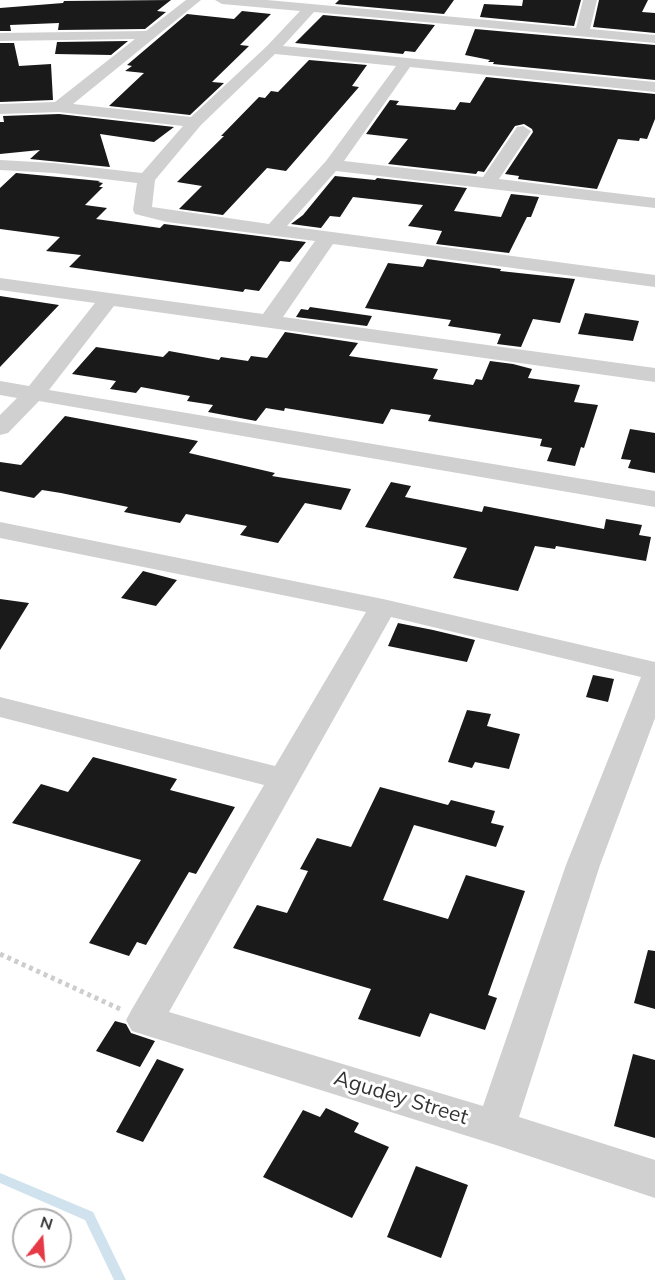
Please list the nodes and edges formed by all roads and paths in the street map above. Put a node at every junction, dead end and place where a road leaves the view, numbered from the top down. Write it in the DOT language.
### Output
graph roads {
  1 [pos="194,0"];
  2 [pos="222,0"];
  3 [pos="590,0"];
  4 [pos="310,8"];
  5 [pos="582,32"];
  6 [pos="147,35"];
  7 [pos="0,37"];
  8 [pos="655,39"];
  9 [pos="272,49"];
  10 [pos="405,64"];
  11 [pos="655,87"];
  12 [pos="59,107"];
  13 [pos="0,109"];
  14 [pos="195,122"];
  15 [pos="523,131"];
  16 [pos="0,165"];
  17 [pos="332,165"];
  18 [pos="146,180"];
  19 [pos="487,184"];
  20 [pos="653,198"];
  21 [pos="274,230"];
  22 [pos="328,237"];
  23 [pos="655,281"];
  24 [pos="0,284"];
  25 [pos="109,299"];
  26 [pos="270,320"];
  27 [pos="655,375"];
  28 [pos="0,388"];
  29 [pos="35,393"];
  30 [pos="0,428"];
  31 [pos="655,499"];
  32 [pos="0,530"];
  33 [pos="383,607"];
  34 [pos="655,671"];
  35 [pos="655,679"];
  36 [pos="0,707"];
  37 [pos="284,779"];
  38 [pos="0,954"];
  39 [pos="145,1020"];
  40 [pos="496,1127"];
  41 [pos="655,1179"];
  1 -- 6 [label="street"];
  2 -- 4 [label="street"];
  3 -- 5 [label="street"];
  4 -- 5 [label="street"];
  4 -- 9 [label="street"];
  5 -- 8 [label="street"];
  6 -- 7 [label="street"];
  6 -- 12 [label="street"];
  9 -- 10 [label="street"];
  9 -- 14 [label="street"];
  10 -- 11 [label="street"];
  10 -- 17 [label="street"];
  12 -- 13 [label="street"];
  12 -- 14 [label="street"];
  14 -- 18 [label="street"];
  15 -- 19 [label="street"];
  16 -- 18 [label="street"];
  17 -- 19 [label="street"];
  17 -- 21 [label="street"];
  18 -- 21 [label="street"];
  19 -- 20 [label="street"];
  21 -- 22 [label="street"];
  22 -- 23 [label="street"];
  22 -- 26 [label="street"];
  24 -- 25 [label="street"];
  25 -- 26 [label="street"];
  25 -- 29 [label="street"];
  26 -- 27 [label="street"];
  28 -- 29 [label="street"];
  29 -- 30 [label="street"];
  29 -- 31 [label="street"];
  32 -- 33 [label="street"];
  33 -- 34 [label="street"];
  33 -- 37 [label="street"];
  35 -- 40 [label="street"];
  36 -- 37 [label="street"];
  37 -- 39 [label="street"];
  38 -- 39 [label="path"];
  39 -- 40 [label="street, Agudey Street"];
  40 -- 41 [label="street, Agudey Street"];
}
